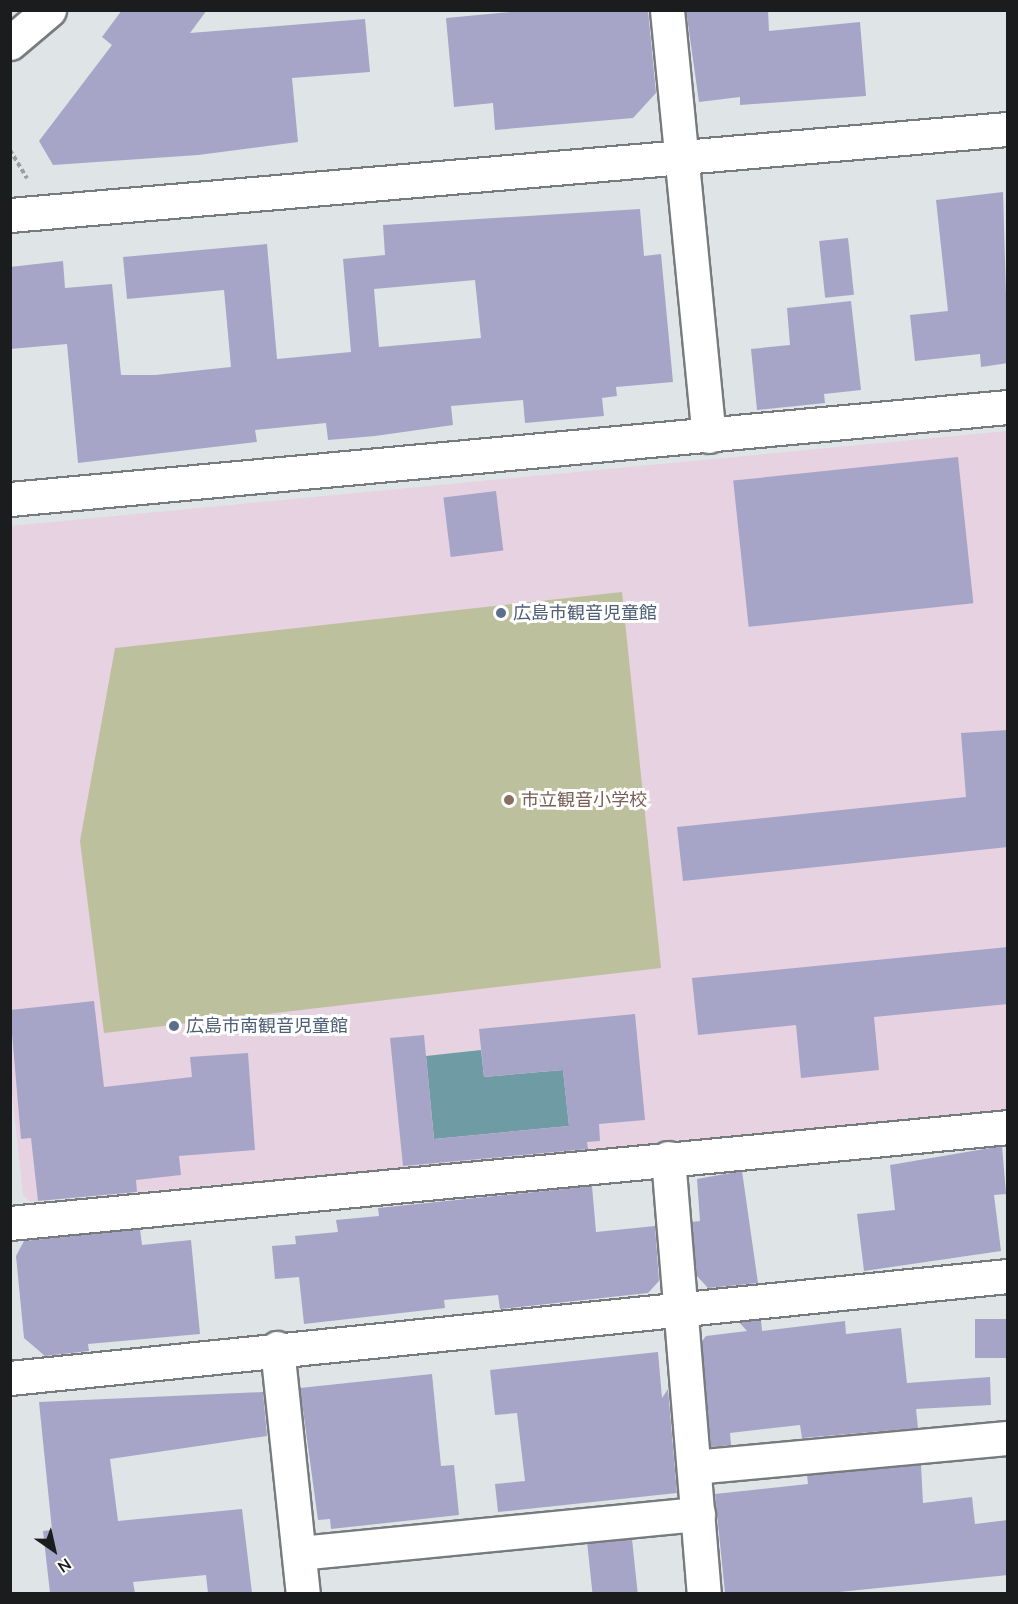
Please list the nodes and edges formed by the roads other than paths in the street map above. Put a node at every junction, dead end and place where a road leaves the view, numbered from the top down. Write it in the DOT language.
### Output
graph roads {
  1 [pos="49,10"];
  2 [pos="667,10"];
  3 [pos="10,43"];
  4 [pos="1008,129"];
  5 [pos="679,160"];
  6 [pos="10,215"];
  7 [pos="1008,407"];
  8 [pos="709,436"];
  9 [pos="10,499"];
  10 [pos="1008,1127"];
  11 [pos="668,1158"];
  12 [pos="10,1223"];
  13 [pos="1008,1276"];
  14 [pos="680,1308"];
  15 [pos="277,1348"];
  16 [pos="10,1378"];
  17 [pos="1008,1438"];
  18 [pos="694,1467"];
  19 [pos="698,1514"];
  20 [pos="299,1552"];
  21 [pos="303,1593"];
  22 [pos="704,1593"];
  1 -- 3 [label="main road"];
  2 -- 5 [label="main road"];
  4 -- 5 [label="main road"];
  5 -- 6 [label="main road"];
  5 -- 8 [label="main road"];
  7 -- 8 [label="main road"];
  8 -- 9 [label="main road"];
  10 -- 11 [label="main road"];
  11 -- 12 [label="main road"];
  11 -- 14 [label="main road"];
  13 -- 14 [label="main road"];
  14 -- 15 [label="main road"];
  14 -- 18 [label="main road"];
  15 -- 16 [label="main road"];
  15 -- 20 [label="main road"];
  17 -- 18 [label="main road"];
  18 -- 19 [label="main road"];
  19 -- 20 [label="main road"];
  19 -- 22 [label="main road"];
  20 -- 21 [label="main road"];
}
